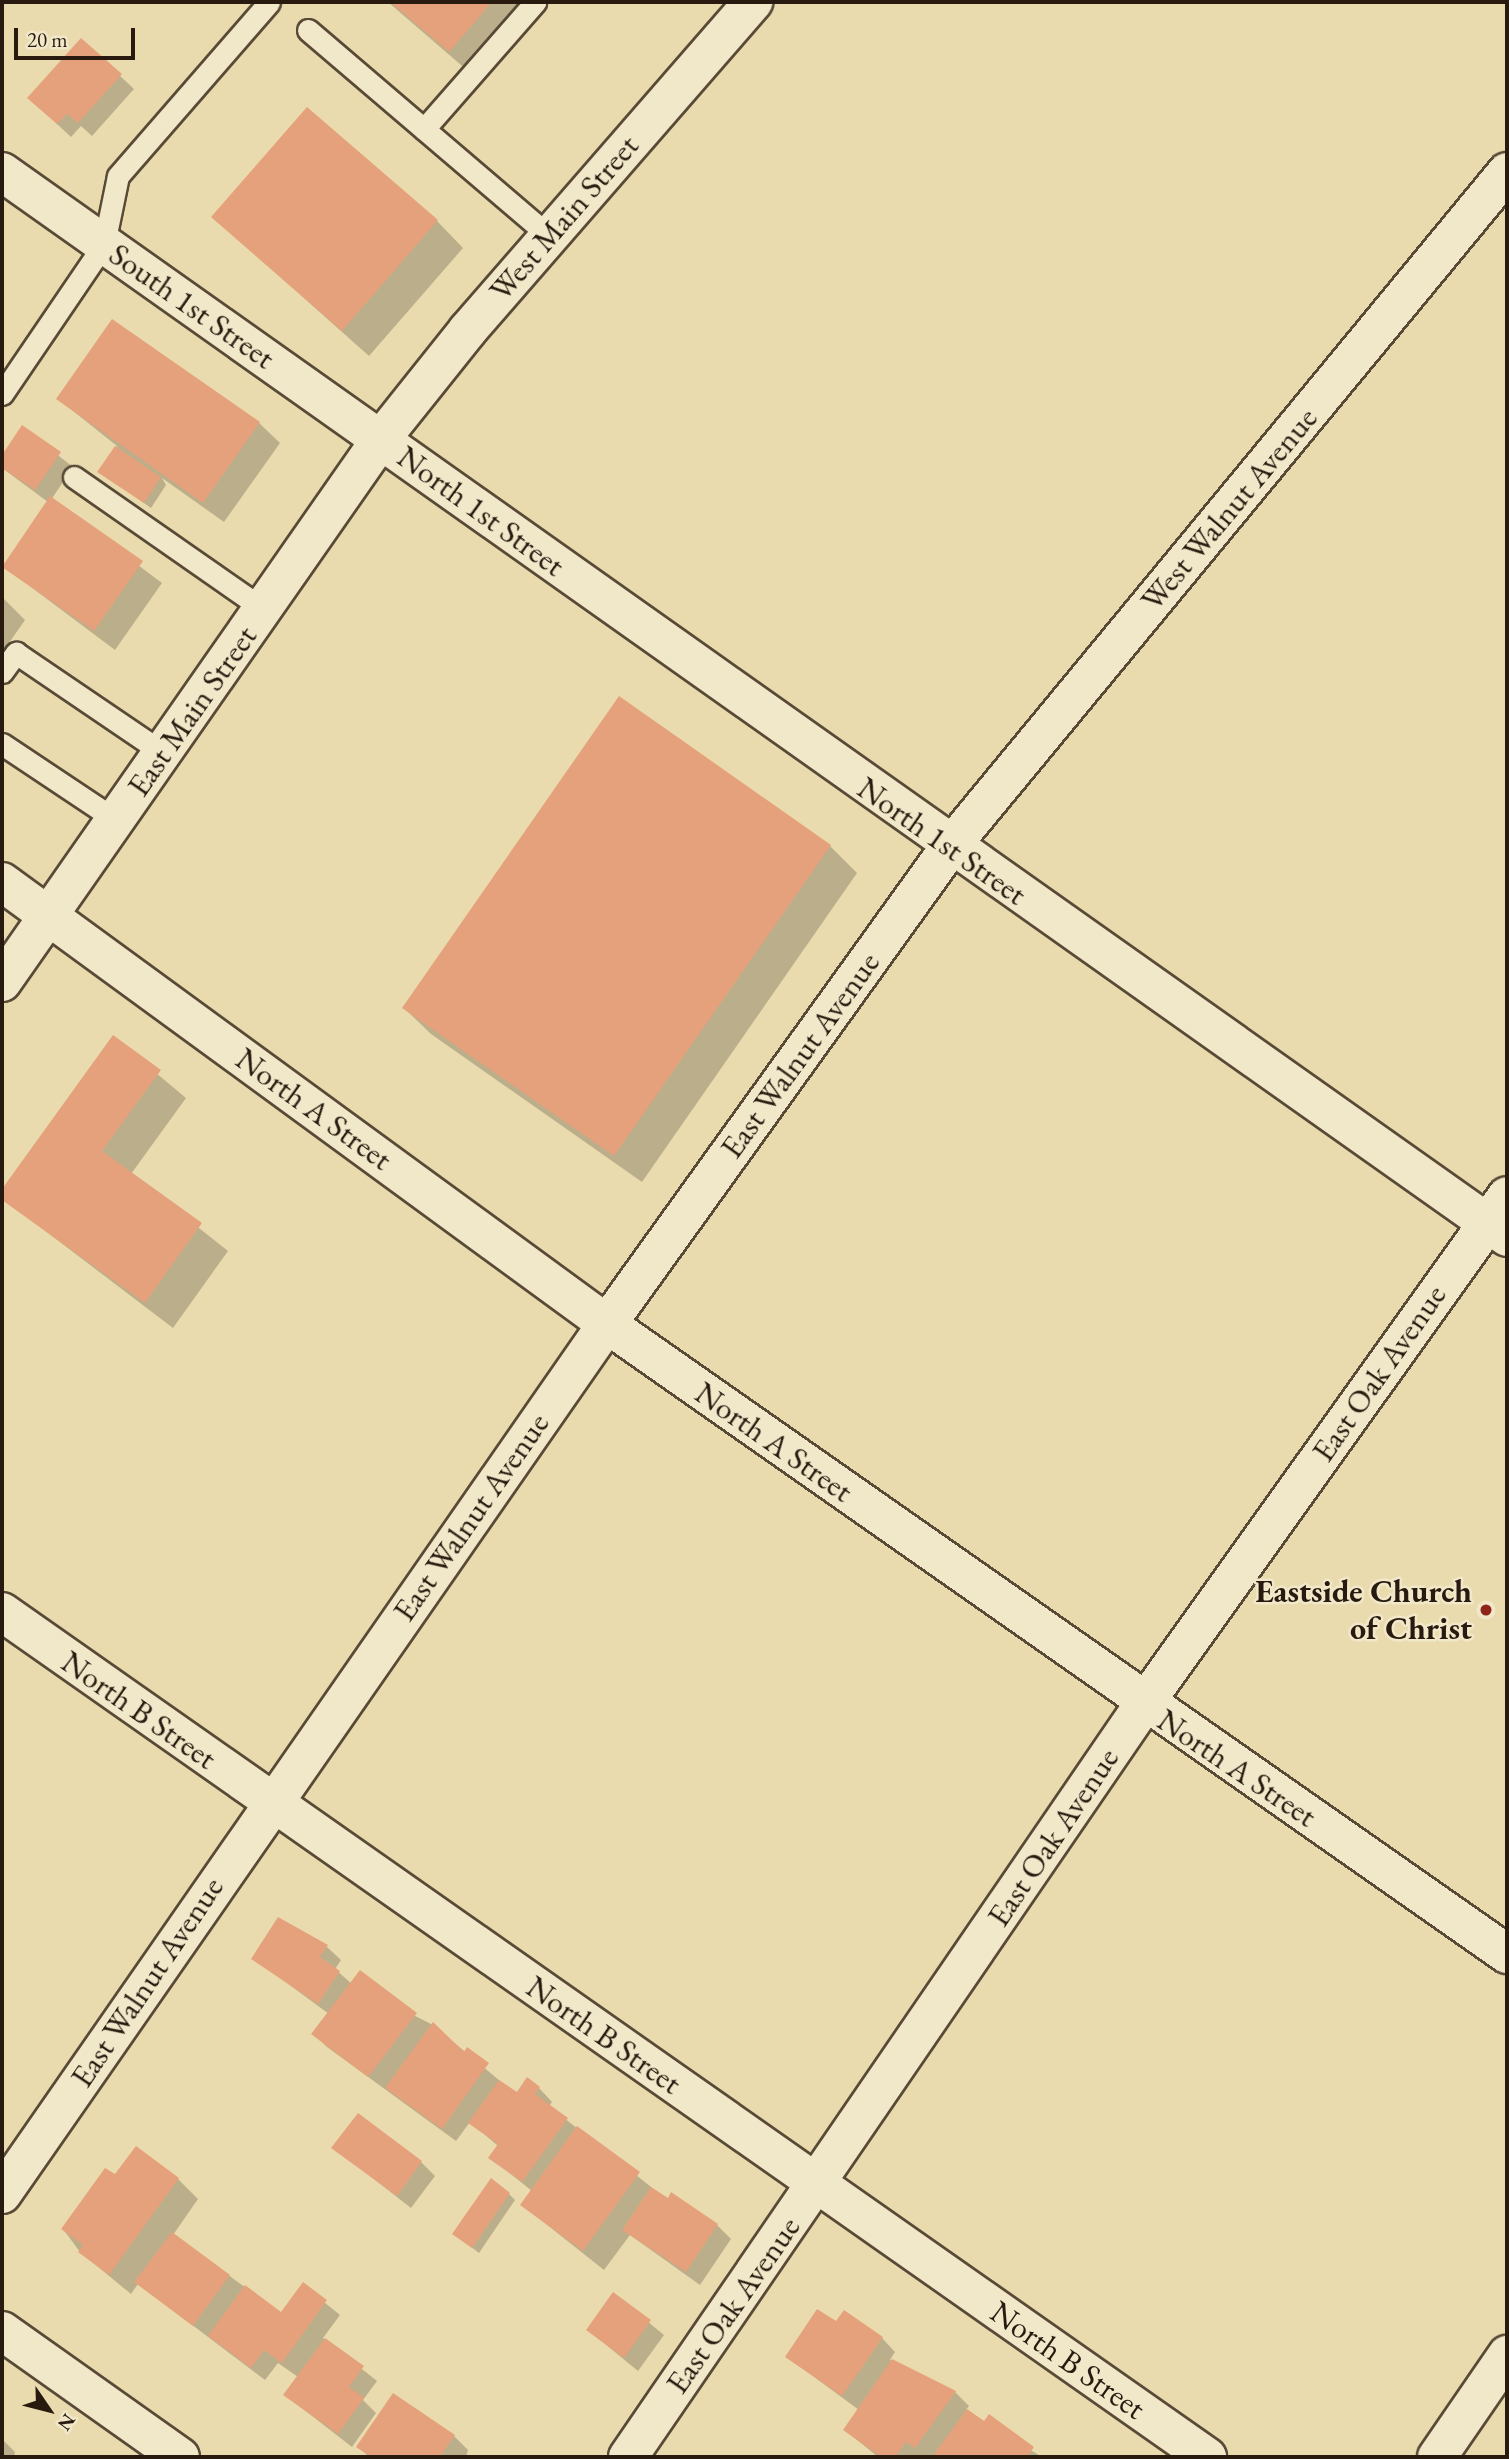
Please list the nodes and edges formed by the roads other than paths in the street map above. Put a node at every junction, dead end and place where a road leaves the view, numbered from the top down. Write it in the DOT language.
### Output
graph roads {
  1 [pos="269,2"];
  2 [pos="535,2"];
  3 [pos="753,2"];
  4 [pos="307,30"];
  5 [pos="424,130"];
  6 [pos="2,172"];
  7 [pos="1507,172"];
  8 [pos="549,236"];
  9 [pos="104,244"];
  10 [pos="2,394"];
  11 [pos="381,439"];
  12 [pos="74,477"];
  13 [pos="263,609"];
  14 [pos="2,672"];
  15 [pos="2,744"];
  16 [pos="163,753"];
  17 [pos="116,820"];
  18 [pos="950,847"];
  19 [pos="2,882"];
  20 [pos="50,916"];
  21 [pos="2,982"];
  22 [pos="1500,1218"];
  23 [pos="607,1324"];
  24 [pos="2,1612"];
  25 [pos="1144,1704"];
  26 [pos="270,1802"];
  27 [pos="1507,1954"];
  28 [pos="816,2184"];
  29 [pos="2,2194"];
  30 [pos="2,2331"];
  31 [pos="1507,2355"];
  32 [pos="180,2457"];
  33 [pos="628,2457"];
  34 [pos="1206,2457"];
  35 [pos="1437,2457"];
  1 -- 9 [label="lane"];
  2 -- 5 [label="lane"];
  3 -- 8 [label="street, West Main Street"];
  4 -- 5 [label="lane"];
  5 -- 8 [label="lane"];
  6 -- 9 [label="street, South 1st Street"];
  7 -- 18 [label="street, West Walnut Avenue"];
  8 -- 11 [label="street, West Main Street"];
  9 -- 10 [label="lane"];
  9 -- 11 [label="street, South 1st Street"];
  11 -- 13 [label="street, East Main Street"];
  11 -- 18 [label="street, North 1st Street"];
  12 -- 13 [label="lane"];
  13 -- 16 [label="street, East Main Street"];
  14 -- 16 [label="lane"];
  15 -- 17 [label="lane"];
  16 -- 17 [label="street, East Main Street"];
  17 -- 20 [label="street, East Main Street"];
  18 -- 22 [label="street, North 1st Street"];
  18 -- 23 [label="street, East Walnut Avenue"];
  19 -- 20 [label="street, North A Street"];
  20 -- 21 [label="street, East Main Street"];
  20 -- 23 [label="street, North A Street"];
  22 -- 25 [label="street, East Oak Avenue"];
  23 -- 25 [label="street, North A Street"];
  23 -- 26 [label="street, East Walnut Avenue"];
  24 -- 26 [label="street, North B Street"];
  25 -- 27 [label="street, North A Street"];
  25 -- 28 [label="street, East Oak Avenue"];
  26 -- 28 [label="street, North B Street"];
  26 -- 29 [label="street, East Walnut Avenue"];
  28 -- 33 [label="street, East Oak Avenue"];
  28 -- 34 [label="street, North B Street"];
  30 -- 32 [label="street"];
  31 -- 35 [label="street"];
}
